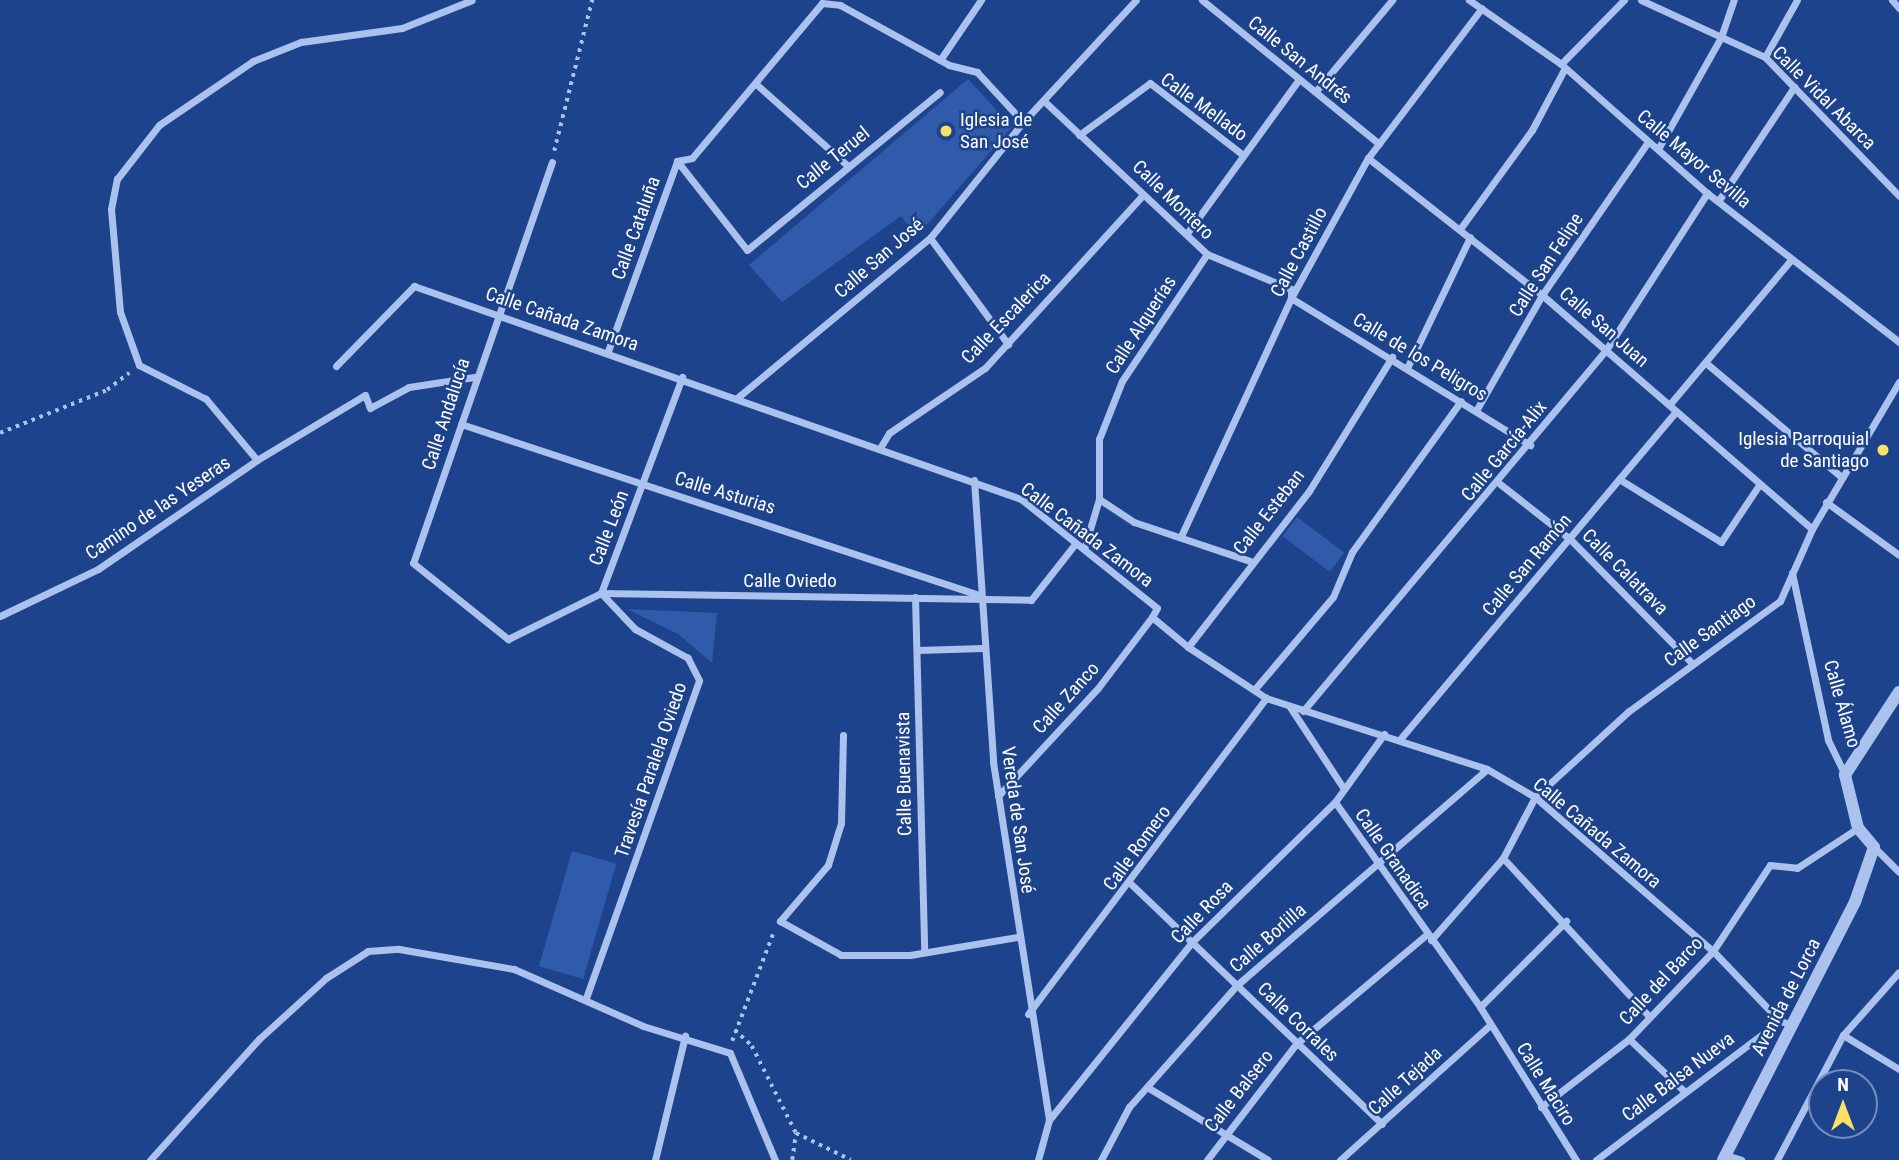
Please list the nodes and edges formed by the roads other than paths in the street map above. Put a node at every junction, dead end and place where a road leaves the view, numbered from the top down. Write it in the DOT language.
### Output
graph roads {
  1 [pos="472,0"];
  2 [pos="981,0"];
  3 [pos="1136,0"];
  4 [pos="1202,0"];
  5 [pos="1392,0"];
  6 [pos="1469,0"];
  7 [pos="1624,0"];
  8 [pos="1641,0"];
  9 [pos="1734,0"];
  10 [pos="1797,0"];
  11 [pos="1482,8"];
  12 [pos="1721,37"];
  13 [pos="1765,57"];
  14 [pos="940,60"];
  15 [pos="1563,66"];
  16 [pos="1297,82"];
  17 [pos="756,84"];
  18 [pos="1794,87"];
  19 [pos="1316,91"];
  20 [pos="940,92"];
  21 [pos="1044,101"];
  22 [pos="1023,122"];
  23 [pos="1079,135"];
  24 [pos="1648,142"];
  25 [pos="1379,144"];
  26 [pos="1658,149"];
  27 [pos="1243,155"];
  28 [pos="1368,158"];
  29 [pos="677,161"];
  30 [pos="552,162"];
  31 [pos="848,166"];
  32 [pos="1707,193"];
  33 [pos="1143,195"];
  34 [pos="1899,196"];
  35 [pos="1719,200"];
  36 [pos="1460,229"];
  37 [pos="1188,232"];
  38 [pos="1470,237"];
  39 [pos="930,238"];
  40 [pos="1207,254"];
  41 [pos="1790,261"];
  42 [pos="1542,295"];
  43 [pos="1292,298"];
  44 [pos="497,313"];
  45 [pos="1899,342"];
  46 [pos="1008,344"];
  47 [pos="1606,350"];
  48 [pos="608,351"];
  49 [pos="1392,357"];
  50 [pos="1706,363"];
  51 [pos="336,366"];
  52 [pos="1408,366"];
  53 [pos="474,377"];
  54 [pos="681,377"];
  55 [pos="1899,382"];
  56 [pos="737,398"];
  57 [pos="1461,401"];
  58 [pos="1673,407"];
  59 [pos="1476,409"];
  60 [pos="461,424"];
  61 [pos="1530,445"];
  62 [pos="880,448"];
  63 [pos="257,460"];
  64 [pos="1840,476"];
  65 [pos="1619,479"];
  66 [pos="974,480"];
  67 [pos="643,484"];
  68 [pos="1500,484"];
  69 [pos="1759,485"];
  70 [pos="1098,499"];
  71 [pos="1826,502"];
  72 [pos="1811,529"];
  73 [pos="1182,534"];
  74 [pos="1570,539"];
  75 [pos="1075,544"];
  76 [pos="1084,549"];
  77 [pos="1899,555"];
  78 [pos="1250,561"];
  79 [pos="1792,572"];
  80 [pos="601,593"];
  81 [pos="979,595"];
  82 [pos="915,597"];
  83 [pos="0,616"];
  84 [pos="1152,617"];
  85 [pos="508,639"];
  86 [pos="1188,647"];
  87 [pos="983,648"];
  88 [pos="917,650"];
  89 [pos="1691,662"];
  90 [pos="1254,690"];
  91 [pos="1899,692"];
  92 [pos="1266,698"];
  93 [pos="1289,706"];
  94 [pos="1303,712"];
  95 [pos="1384,734"];
  96 [pos="843,735"];
  97 [pos="1401,738"];
  98 [pos="1487,769"];
  99 [pos="1845,775"];
  100 [pos="1344,789"];
  101 [pos="998,796"];
  102 [pos="1535,797"];
  103 [pos="1335,802"];
  104 [pos="1858,828"];
  105 [pos="1874,847"];
  106 [pos="1503,858"];
  107 [pos="1376,866"];
  108 [pos="1899,872"];
  109 [pos="1131,884"];
  110 [pos="1566,921"];
  111 [pos="1017,937"];
  112 [pos="1429,937"];
  113 [pos="1192,942"];
  114 [pos="924,950"];
  115 [pos="1713,951"];
  116 [pos="1899,972"];
  117 [pos="1237,985"];
  118 [pos="586,998"];
  119 [pos="1480,1007"];
  120 [pos="1028,1014"];
  121 [pos="1648,1016"];
  122 [pos="1780,1021"];
  123 [pos="1490,1025"];
  124 [pos="1794,1025"];
  125 [pos="1843,1035"];
  126 [pos="685,1036"];
  127 [pos="1629,1038"];
  128 [pos="1296,1044"];
  129 [pos="1899,1069"];
  130 [pos="1147,1087"];
  131 [pos="1684,1091"];
  132 [pos="1541,1107"];
  133 [pos="1049,1120"];
  134 [pos="1382,1124"];
  135 [pos="1225,1134"];
  136 [pos="1725,1157"];
  137 [pos="150,1160"];
  138 [pos="655,1160"];
  139 [pos="775,1160"];
  140 [pos="1038,1160"];
  141 [pos="1101,1160"];
  142 [pos="1207,1160"];
  143 [pos="1268,1160"];
  144 [pos="1340,1160"];
  145 [pos="1576,1160"];
  146 [pos="1596,1160"];
  147 [pos="1741,1160"];
  148 [pos="1777,1160"];
  1 -- 63 [label="street"];
  2 -- 14 [label="street"];
  3 -- 21 [label="street, Calle San José"];
  4 -- 16 [label="street, Calle San Andrés"];
  5 -- 19 [label="street"];
  6 -- 11 [label="street, Calle Mayor Sevilla"];
  7 -- 15 [label="street"];
  8 -- 12 [label="street, Calle Vidal Abarca"];
  9 -- 12 [label="street"];
  10 -- 13 [label="street"];
  11 -- 15 [label="street, Calle Mayor Sevilla"];
  11 -- 25 [label="street, Calle Castillo"];
  12 -- 13 [label="street, Calle Vidal Abarca"];
  12 -- 26 [label="street"];
  13 -- 18 [label="street, Calle Vidal Abarca"];
  14 -- 17 [label="street, Calle Cataluña"];
  14 -- 22 [label="street"];
  15 -- 24 [label="street, Calle Mayor Sevilla"];
  15 -- 36 [label="street"];
  16 -- 19 [label="street, Calle San Andrés"];
  16 -- 27 [label="street"];
  17 -- 29 [label="street, Calle Cataluña"];
  17 -- 31 [label="street"];
  18 -- 34 [label="street, Calle Vidal Abarca"];
  18 -- 35 [label="street"];
  19 -- 25 [label="street, Calle San Andrés"];
  20 -- 31 [label="street, Calle Teruel"];
  21 -- 22 [label="street, Calle San José"];
  21 -- 23 [label="street, Calle Montero"];
  22 -- 39 [label="street, Calle San José"];
  23 -- 27 [label="street, Calle Mellado"];
  23 -- 33 [label="street, Calle Montero"];
  24 -- 26 [label="street, Calle Mayor Sevilla"];
  24 -- 42 [label="street, Calle San Felipe"];
  25 -- 28 [label="street, Calle Castillo"];
  26 -- 32 [label="street, Calle Mayor Sevilla"];
  27 -- 37 [label="street"];
  28 -- 36 [label="street, Calle San Juan"];
  28 -- 43 [label="street, Calle Castillo"];
  29 -- 31 [label="street, Calle Teruel"];
  29 -- 48 [label="street, Calle Cataluña"];
  30 -- 44 [label="street, Calle Andalucía"];
  32 -- 35 [label="street, Calle Mayor Sevilla"];
  32 -- 47 [label="street, Calle García-Alix"];
  33 -- 37 [label="street, Calle Montero"];
  33 -- 46 [label="street, Calle Escalerica"];
  35 -- 41 [label="street, Calle Mayor Sevilla"];
  36 -- 38 [label="street, Calle San Juan"];
  37 -- 40 [label="street, Calle Montero"];
  38 -- 42 [label="street, Calle San Juan"];
  38 -- 52 [label="street"];
  39 -- 46 [label="street"];
  39 -- 56 [label="street, Calle San José"];
  40 -- 43 [label="street, Calle Montero"];
  40 -- 70 [label="street, Calle Alquerías"];
  41 -- 45 [label="street, Calle Mayor Sevilla"];
  41 -- 50 [label="street, Calle San Ramón"];
  42 -- 47 [label="street, Calle San Juan"];
  42 -- 59 [label="street, Calle San Felipe"];
  43 -- 49 [label="street, Calle de los Peligros"];
  43 -- 73 [label="street, Calle Castillo"];
  44 -- 48 [label="street, Calle Cañada Zamora"];
  44 -- 51 [label="street, Calle Cañada Zamora"];
  44 -- 53 [label="street, Calle Andalucía"];
  46 -- 62 [label="street, Calle Escalerica"];
  47 -- 58 [label="street, Calle San Juan"];
  47 -- 61 [label="street, Calle García-Alix"];
  48 -- 54 [label="street, Calle Cañada Zamora"];
  49 -- 52 [label="street, Calle de los Peligros"];
  49 -- 78 [label="street, Calle Esteban"];
  50 -- 58 [label="street, Calle San Ramón"];
  50 -- 64 [label="street"];
  52 -- 57 [label="street, Calle de los Peligros"];
  53 -- 60 [label="street, Calle Andalucía"];
  53 -- 63 [label="street, Camino de las Yeseras"];
  54 -- 56 [label="street, Calle Cañada Zamora"];
  54 -- 67 [label="street, Calle León"];
  55 -- 64 [label="street, Calle Santiago"];
  56 -- 62 [label="street, Calle Cañada Zamora"];
  57 -- 59 [label="street, Calle de los Peligros"];
  57 -- 90 [label="street"];
  58 -- 65 [label="street, Calle San Ramón"];
  58 -- 69 [label="street, Calle San Juan"];
  59 -- 61 [label="street, Calle de los Peligros"];
  60 -- 67 [label="street, Calle Asturias"];
  60 -- 85 [label="street, Calle Andalucía"];
  61 -- 68 [label="street, Calle García-Alix"];
  62 -- 66 [label="street, Calle Cañada Zamora"];
  63 -- 83 [label="street, Camino de las Yeseras"];
  64 -- 71 [label="street, Calle Santiago"];
  65 -- 69 [label="street"];
  65 -- 74 [label="street, Calle San Ramón"];
  66 -- 75 [label="street, Calle Cañada Zamora"];
  66 -- 81 [label="street, Vereda de San José"];
  67 -- 80 [label="street, Calle León"];
  67 -- 81 [label="street, Calle Asturias"];
  68 -- 74 [label="street, Calle Calatrava"];
  68 -- 94 [label="street, Calle García-Alix"];
  69 -- 72 [label="street, Calle San Juan"];
  70 -- 73 [label="street"];
  70 -- 76 [label="street, Calle Alquerías"];
  71 -- 72 [label="street, Calle Santiago"];
  71 -- 77 [label="street"];
  72 -- 79 [label="street, Calle Santiago"];
  73 -- 78 [label="street"];
  74 -- 89 [label="street, Calle Calatrava"];
  74 -- 97 [label="street, Calle San Ramón"];
  75 -- 76 [label="street, Calle Cañada Zamora"];
  75 -- 81 [label="street"];
  76 -- 84 [label="street, Calle Cañada Zamora"];
  78 -- 86 [label="street, Calle Esteban"];
  79 -- 89 [label="street, Calle Santiago"];
  79 -- 99 [label="street, Calle Álamo"];
  80 -- 82 [label="street, Calle Oviedo"];
  80 -- 85 [label="street, Calle León"];
  80 -- 118 [label="street, Travesía Paralela Oviedo"];
  81 -- 82 [label="street, Calle Oviedo"];
  81 -- 87 [label="street, Vereda de San José"];
  82 -- 88 [label="street, Calle Buenavista"];
  84 -- 86 [label="street, Calle Cañada Zamora"];
  84 -- 101 [label="street, Calle Zanco"];
  86 -- 90 [label="street, Calle Cañada Zamora"];
  87 -- 88 [label="street"];
  87 -- 101 [label="street, Vereda de San José"];
  88 -- 114 [label="street, Calle Buenavista"];
  89 -- 102 [label="street, Calle Santiago"];
  90 -- 92 [label="street, Calle Cañada Zamora"];
  91 -- 99 [label="street"];
  92 -- 93 [label="street, Calle Cañada Zamora"];
  92 -- 109 [label="street, Calle Romero"];
  93 -- 94 [label="street, Calle Cañada Zamora"];
  93 -- 100 [label="street, Calle Granadica"];
  94 -- 95 [label="street, Calle Cañada Zamora"];
  95 -- 97 [label="street, Calle Cañada Zamora"];
  95 -- 100 [label="street, Calle Rosa"];
  96 -- 114 [label="street"];
  97 -- 98 [label="street, Calle Cañada Zamora"];
  98 -- 102 [label="street, Calle Cañada Zamora"];
  98 -- 107 [label="street, Calle Borlilla"];
  99 -- 104 [label="street, Calle Álamo"];
  100 -- 103 [label="street, Calle Rosa"];
  101 -- 111 [label="street, Vereda de San José"];
  102 -- 106 [label="street, Calle Balsero"];
  102 -- 115 [label="street, Calle Cañada Zamora"];
  103 -- 107 [label="street, Calle Granadica"];
  103 -- 113 [label="street, Calle Rosa"];
  104 -- 105 [label="street, Calle Álamo"];
  104 -- 115 [label="street, Calle del Barco"];
  105 -- 108 [label="street, Calle Álamo"];
  105 -- 124 [label="street, Avenida de Lorca"];
  106 -- 110 [label="street"];
  106 -- 112 [label="street, Calle Balsero"];
  107 -- 112 [label="street, Calle Granadica"];
  107 -- 117 [label="street, Calle Borlilla"];
  109 -- 113 [label="street, Calle Corrales"];
  109 -- 120 [label="street, Calle Romero"];
  110 -- 119 [label="street"];
  110 -- 121 [label="street"];
  111 -- 114 [label="street"];
  111 -- 120 [label="street, Vereda de San José"];
  112 -- 119 [label="street, Calle Granadica"];
  112 -- 128 [label="street, Calle Balsero"];
  113 -- 117 [label="street, Calle Corrales"];
  113 -- 133 [label="street, Calle Rosa"];
  115 -- 121 [label="street, Calle del Barco"];
  115 -- 122 [label="street, Calle Cañada Zamora"];
  116 -- 125 [label="street"];
  117 -- 128 [label="street, Calle Corrales"];
  117 -- 130 [label="street, Calle Borlilla"];
  118 -- 126 [label="street"];
  118 -- 137 [label="street"];
  119 -- 123 [label="street, Calle Maciro"];
  120 -- 133 [label="street, Vereda de San José"];
  121 -- 127 [label="street, Calle del Barco"];
  122 -- 124 [label="street"];
  122 -- 131 [label="street, Calle Balsa Nueva"];
  123 -- 132 [label="street, Calle Maciro"];
  123 -- 134 [label="street, Calle Tejada"];
  124 -- 136 [label="street, Avenida de Lorca"];
  125 -- 129 [label="street"];
  125 -- 148 [label="street"];
  126 -- 138 [label="street"];
  126 -- 139 [label="street"];
  127 -- 131 [label="street"];
  127 -- 132 [label="street, Calle del Barco"];
  128 -- 134 [label="street, Calle Corrales"];
  128 -- 135 [label="street, Calle Balsero"];
  130 -- 135 [label="street"];
  130 -- 141 [label="street, Calle Borlilla"];
  131 -- 146 [label="street, Calle Balsa Nueva"];
  132 -- 145 [label="street, Calle Maciro"];
  133 -- 140 [label="street, Vereda de San José"];
  134 -- 144 [label="street, Calle Tejada"];
  135 -- 142 [label="street, Calle Balsero"];
  135 -- 143 [label="street"];
  136 -- 147 [label="street"];
}
